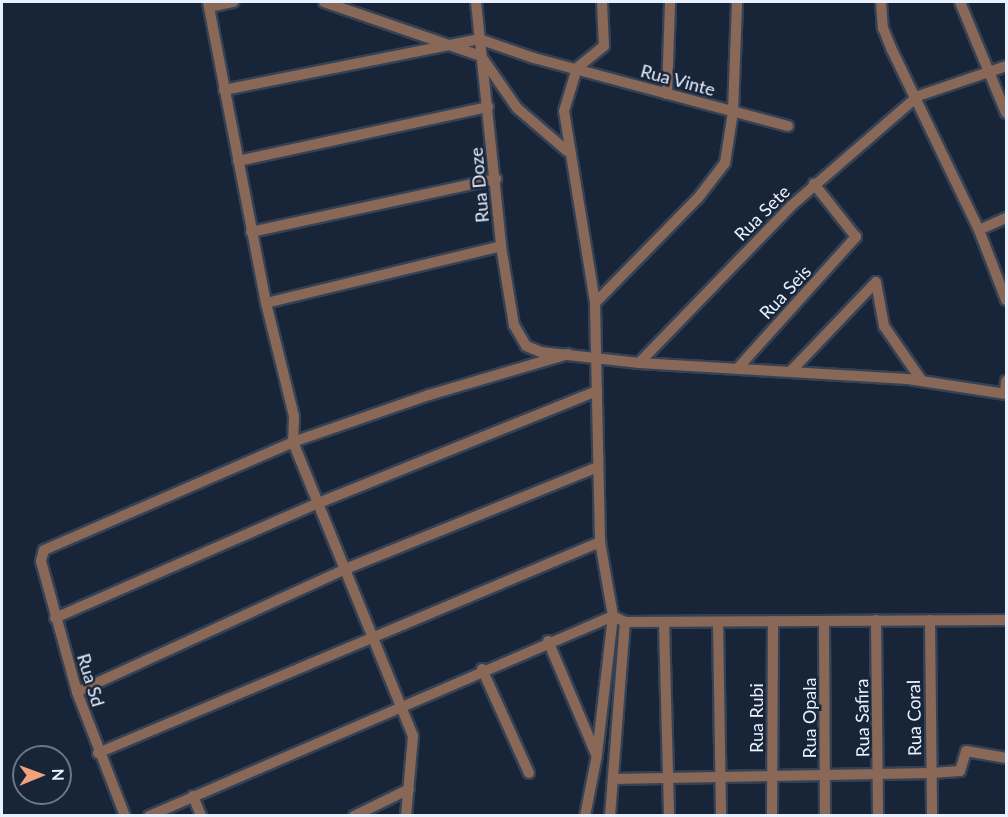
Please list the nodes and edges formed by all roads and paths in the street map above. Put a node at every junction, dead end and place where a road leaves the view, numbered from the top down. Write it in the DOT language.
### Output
graph roads {
  1 [pos="233,2"];
  2 [pos="324,2"];
  3 [pos="476,2"];
  4 [pos="602,2"];
  5 [pos="670,2"];
  6 [pos="737,2"];
  7 [pos="881,2"];
  8 [pos="960,2"];
  9 [pos="209,4"];
  10 [pos="479,39"];
  11 [pos="445,46"];
  12 [pos="481,56"];
  13 [pos="1006,66"];
  14 [pos="576,68"];
  15 [pos="989,73"];
  16 [pos="224,90"];
  17 [pos="666,94"];
  18 [pos="918,96"];
  19 [pos="488,107"];
  20 [pos="733,112"];
  21 [pos="1006,113"];
  22 [pos="788,126"];
  23 [pos="567,151"];
  24 [pos="238,161"];
  25 [pos="496,179"];
  26 [pos="814,184"];
  27 [pos="1006,218"];
  28 [pos="979,230"];
  29 [pos="251,232"];
  30 [pos="501,246"];
  31 [pos="1006,300"];
  32 [pos="266,303"];
  33 [pos="595,303"];
  34 [pos="568,354"];
  35 [pos="599,359"];
  36 [pos="639,363"];
  37 [pos="736,369"];
  38 [pos="790,372"];
  39 [pos="922,381"];
  40 [pos="1006,381"];
  41 [pos="597,391"];
  42 [pos="1006,394"];
  43 [pos="293,442"];
  44 [pos="598,467"];
  45 [pos="316,504"];
  46 [pos="600,542"];
  47 [pos="343,570"];
  48 [pos="613,616"];
  49 [pos="55,618"];
  50 [pos="876,620"];
  51 [pos="930,620"];
  52 [pos="1006,620"];
  53 [pos="773,621"];
  54 [pos="824,621"];
  55 [pos="625,622"];
  56 [pos="664,622"];
  57 [pos="718,622"];
  58 [pos="371,637"];
  59 [pos="548,641"];
  60 [pos="482,669"];
  61 [pos="77,692"];
  62 [pos="404,706"];
  63 [pos="98,753"];
  64 [pos="597,755"];
  65 [pos="1006,758"];
  66 [pos="529,773"];
  67 [pos="931,773"];
  68 [pos="879,775"];
  69 [pos="721,776"];
  70 [pos="772,776"];
  71 [pos="826,776"];
  72 [pos="669,778"];
  73 [pos="613,779"];
  74 [pos="409,789"];
  75 [pos="193,796"];
  76 [pos="125,816"];
  77 [pos="149,816"];
  78 [pos="201,816"];
  79 [pos="354,816"];
  80 [pos="406,816"];
  81 [pos="585,816"];
  82 [pos="610,816"];
  83 [pos="669,816"];
  84 [pos="722,816"];
  85 [pos="772,816"];
  86 [pos="825,816"];
  87 [pos="878,816"];
  88 [pos="932,816"];
  1 -- 9 [label="street"];
  2 -- 11 [label="street"];
  3 -- 10 [label="street, Rua Doze"];
  4 -- 14 [label="street"];
  5 -- 17 [label="street"];
  6 -- 20 [label="street"];
  7 -- 18 [label="street"];
  8 -- 15 [label="street"];
  9 -- 16 [label="street"];
  10 -- 11 [label="street"];
  10 -- 12 [label="street, Rua Doze"];
  10 -- 14 [label="street, Rua Vinte"];
  11 -- 12 [label="street"];
  11 -- 16 [label="street"];
  12 -- 19 [label="street, Rua Doze"];
  12 -- 23 [label="street"];
  13 -- 15 [label="street"];
  14 -- 17 [label="street, Rua Vinte"];
  14 -- 23 [label="street"];
  15 -- 18 [label="street"];
  15 -- 21 [label="street"];
  16 -- 24 [label="street"];
  17 -- 20 [label="street, Rua Vinte"];
  18 -- 26 [label="street, Rua Sete"];
  18 -- 28 [label="street"];
  19 -- 24 [label="street"];
  19 -- 25 [label="street, Rua Doze"];
  20 -- 22 [label="street, Rua Vinte"];
  20 -- 33 [label="street"];
  23 -- 33 [label="street"];
  24 -- 29 [label="street"];
  25 -- 29 [label="street"];
  25 -- 30 [label="street, Rua Doze"];
  26 -- 36 [label="street, Rua Sete"];
  26 -- 37 [label="street, Rua Seis"];
  27 -- 28 [label="street"];
  28 -- 31 [label="street"];
  29 -- 32 [label="street"];
  30 -- 32 [label="street"];
  30 -- 34 [label="street, Rua Doze"];
  32 -- 43 [label="street"];
  33 -- 35 [label="street"];
  34 -- 35 [label="street"];
  34 -- 43 [label="street"];
  35 -- 36 [label="street"];
  35 -- 41 [label="street"];
  36 -- 37 [label="street"];
  37 -- 38 [label="street"];
  38 -- 39 [label="street"];
  38 -- 39 [label="street"];
  39 -- 42 [label="street"];
  40 -- 42 [label="street"];
  41 -- 44 [label="street"];
  41 -- 45 [label="street"];
  43 -- 45 [label="street"];
  43 -- 49 [label="street, Rua Sd"];
  44 -- 46 [label="street"];
  44 -- 47 [label="street"];
  45 -- 47 [label="street"];
  45 -- 49 [label="street"];
  46 -- 48 [label="street"];
  46 -- 58 [label="street"];
  47 -- 58 [label="street"];
  47 -- 61 [label="street"];
  48 -- 55 [label="street"];
  48 -- 59 [label="street"];
  48 -- 64 [label="street"];
  49 -- 61 [label="street, Rua Sd"];
  50 -- 51 [label="street"];
  50 -- 54 [label="street"];
  50 -- 68 [label="street, Rua Safira"];
  51 -- 52 [label="street"];
  51 -- 67 [label="street, Rua Coral"];
  53 -- 54 [label="street"];
  53 -- 57 [label="street"];
  53 -- 70 [label="street, Rua Rubi"];
  54 -- 71 [label="street, Rua Opala"];
  55 -- 56 [label="street"];
  55 -- 73 [label="street"];
  56 -- 57 [label="street"];
  56 -- 72 [label="street"];
  57 -- 69 [label="street"];
  58 -- 62 [label="street"];
  58 -- 63 [label="street"];
  59 -- 60 [label="street"];
  59 -- 64 [label="street"];
  60 -- 62 [label="street"];
  60 -- 66 [label="street"];
  61 -- 63 [label="street, Rua Sd"];
  62 -- 74 [label="street"];
  62 -- 75 [label="street"];
  63 -- 76 [label="street, Rua Sd"];
  64 -- 81 [label="street"];
  65 -- 67 [label="street"];
  67 -- 68 [label="street"];
  67 -- 88 [label="street, Rua Coral"];
  68 -- 71 [label="street"];
  68 -- 87 [label="street, Rua Safira"];
  69 -- 70 [label="street"];
  69 -- 72 [label="street"];
  69 -- 84 [label="street"];
  70 -- 71 [label="street"];
  70 -- 85 [label="street, Rua Rubi"];
  71 -- 86 [label="street, Rua Opala"];
  72 -- 73 [label="street"];
  72 -- 83 [label="street"];
  73 -- 82 [label="street"];
  74 -- 79 [label="street"];
  74 -- 80 [label="street"];
  75 -- 77 [label="street"];
  75 -- 78 [label="street"];
}
